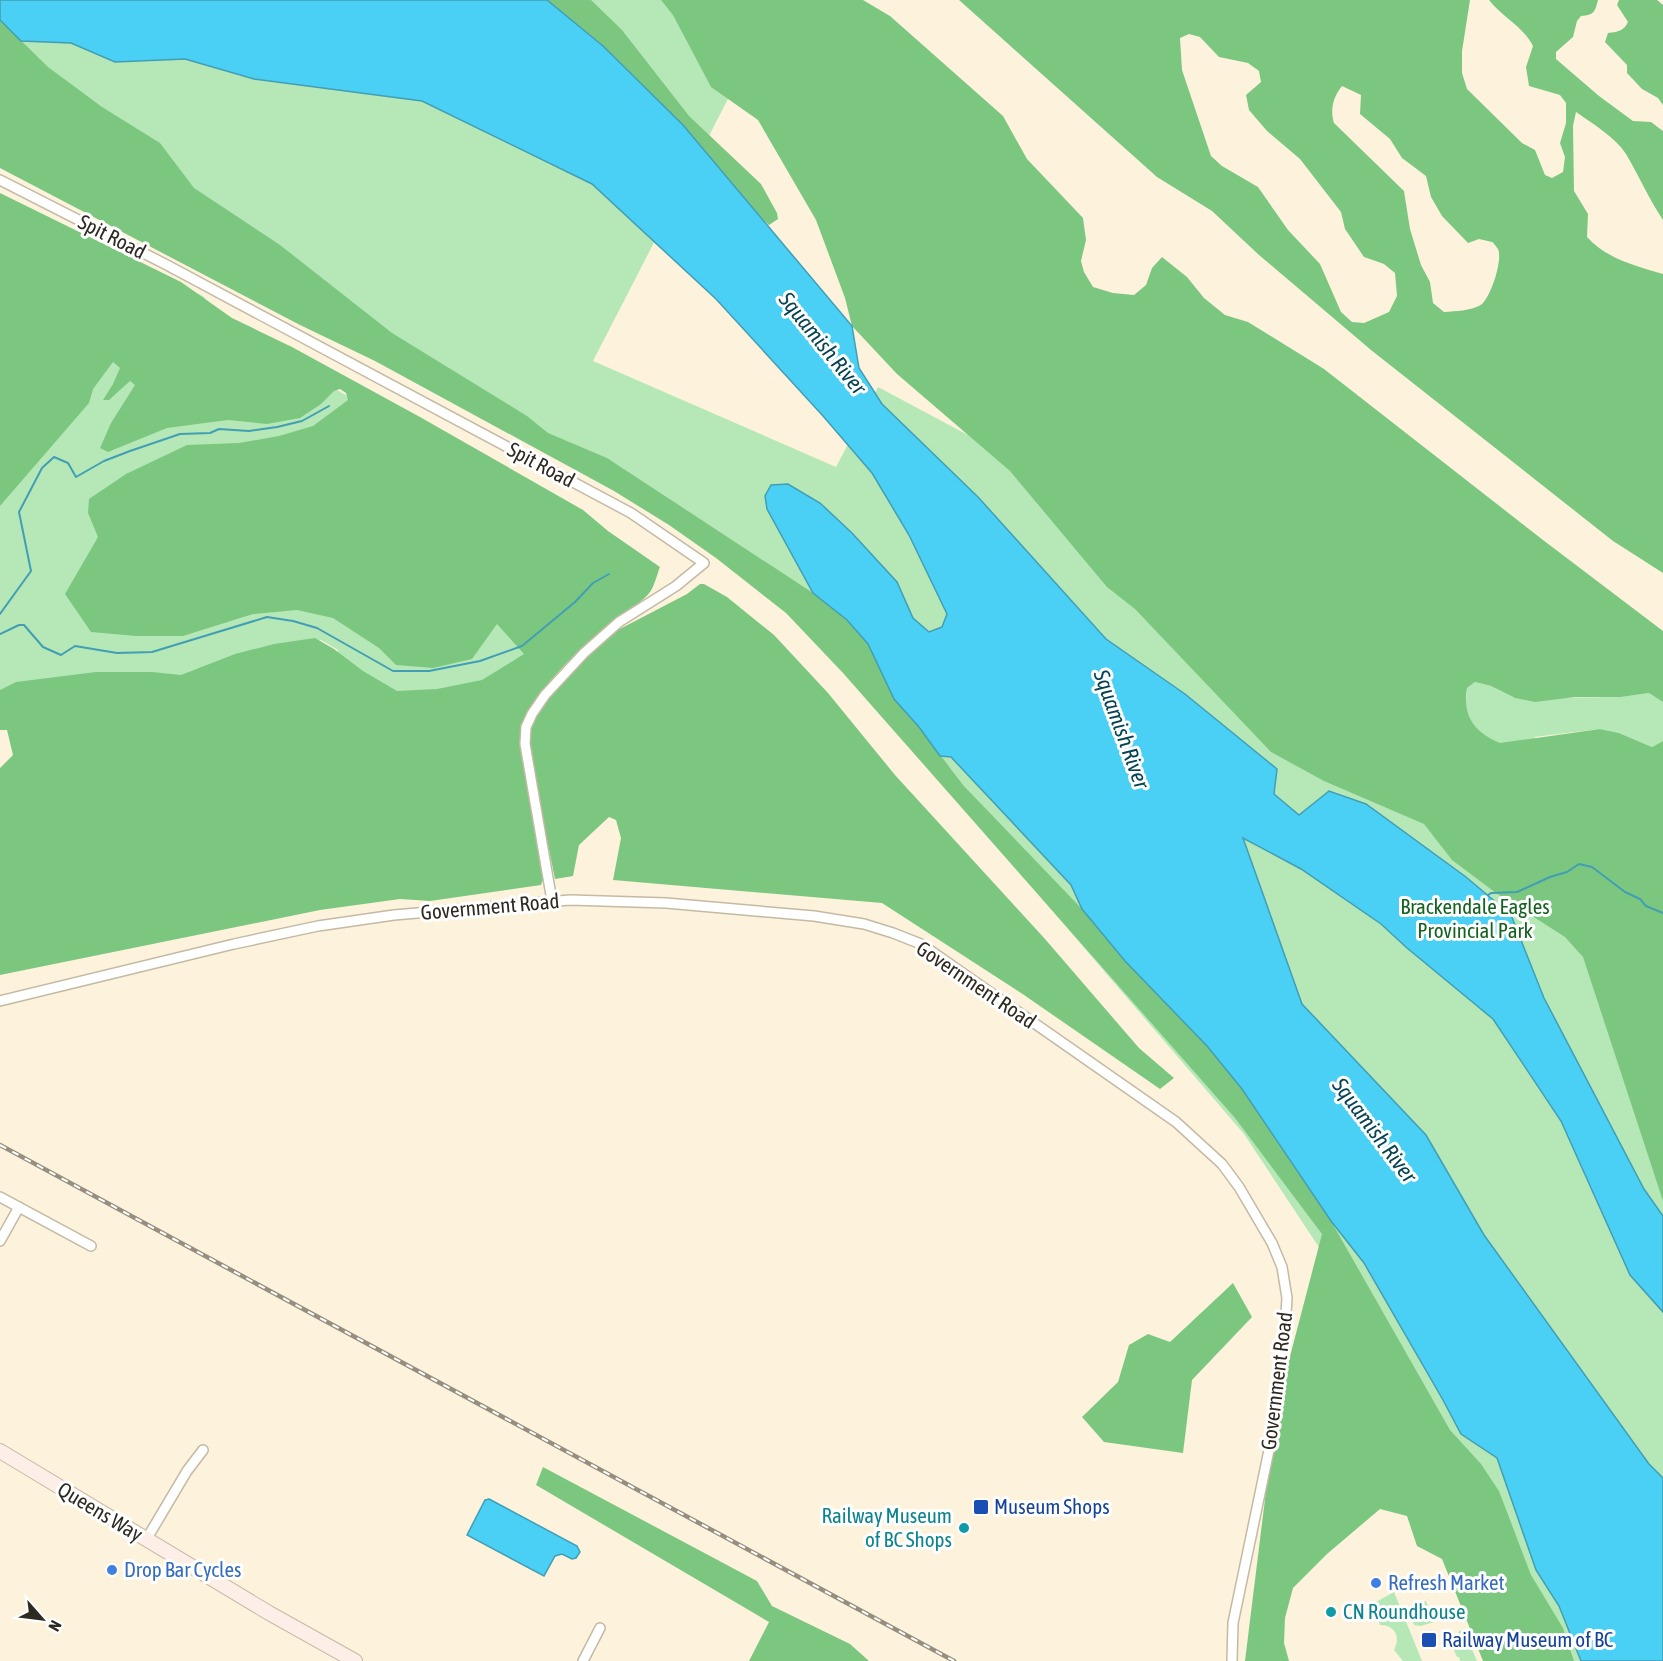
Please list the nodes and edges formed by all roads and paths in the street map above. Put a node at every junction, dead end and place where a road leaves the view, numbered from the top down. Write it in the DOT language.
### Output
graph roads {
  1 [pos="0,180"];
  2 [pos="552,901"];
  3 [pos="0,1001"];
  4 [pos="0,1197"];
  5 [pos="19,1207"];
  6 [pos="0,1241"];
  7 [pos="91,1246"];
  8 [pos="203,1450"];
  9 [pos="2,1458"];
  10 [pos="146,1540"];
  11 [pos="600,1628"];
  12 [pos="355,1661"];
  13 [pos="583,1661"];
  14 [pos="1232,1661"];
  1 -- 2 [label="street, Spit Road"];
  2 -- 3 [label="street, Government Road"];
  2 -- 14 [label="street, Government Road"];
  4 -- 5 [label="street"];
  5 -- 6 [label="street"];
  5 -- 7 [label="street"];
  8 -- 10 [label="street"];
  9 -- 10 [label="street, Queens Way"];
  10 -- 12 [label="street, Queens Way"];
  11 -- 13 [label="street"];
}
